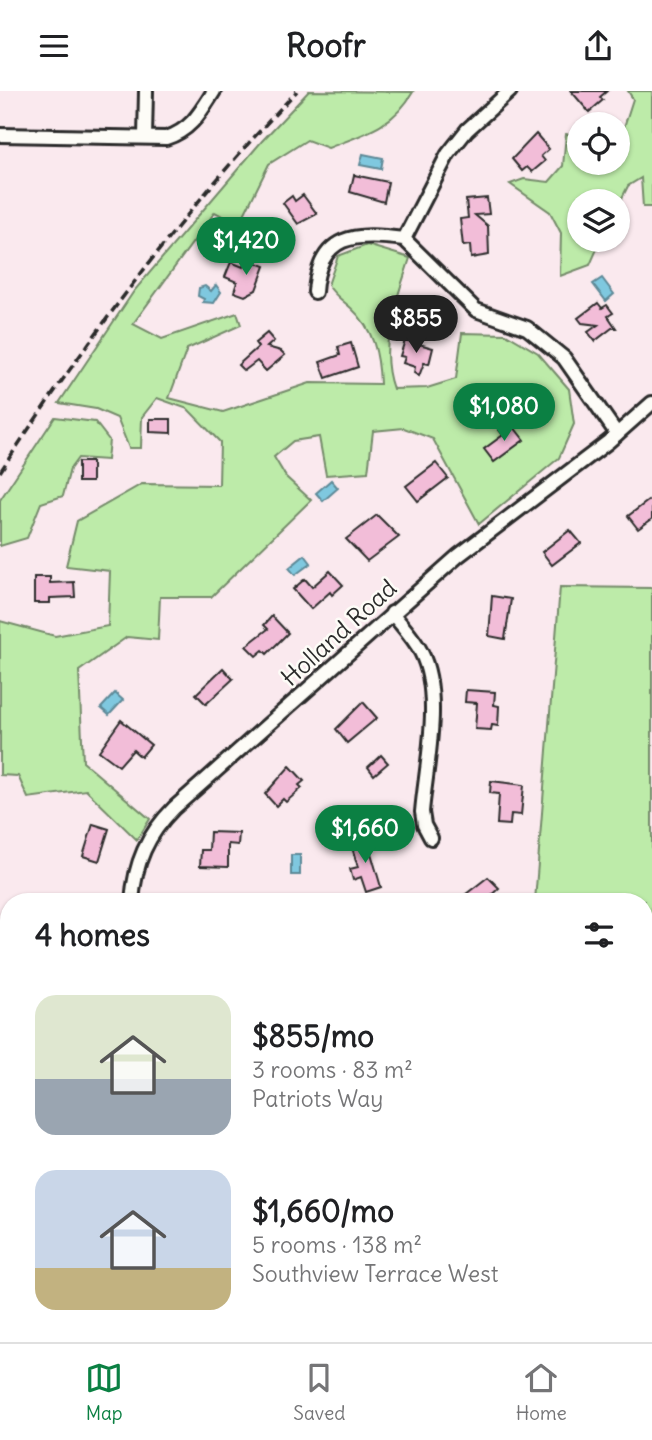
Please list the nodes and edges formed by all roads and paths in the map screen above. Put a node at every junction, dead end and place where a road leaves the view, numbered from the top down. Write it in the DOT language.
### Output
graph roads {
  1 [pos="146,91"];
  2 [pos="214,91"];
  3 [pos="510,91"];
  4 [pos="0,135"];
  5 [pos="145,137"];
  6 [pos="404,239"];
  7 [pos="315,292"];
  8 [pos="652,403"];
  9 [pos="617,435"];
  10 [pos="392,614"];
  11 [pos="431,838"];
  12 [pos="134,893"];
  1 -- 5 [label="street"];
  2 -- 5 [label="street"];
  3 -- 6 [label="street"];
  4 -- 5 [label="street"];
  6 -- 7 [label="street"];
  6 -- 9 [label="street"];
  8 -- 9 [label="street, Holland Road"];
  9 -- 10 [label="street, Holland Road"];
  10 -- 11 [label="street"];
  10 -- 12 [label="street, Holland Road"];
}
